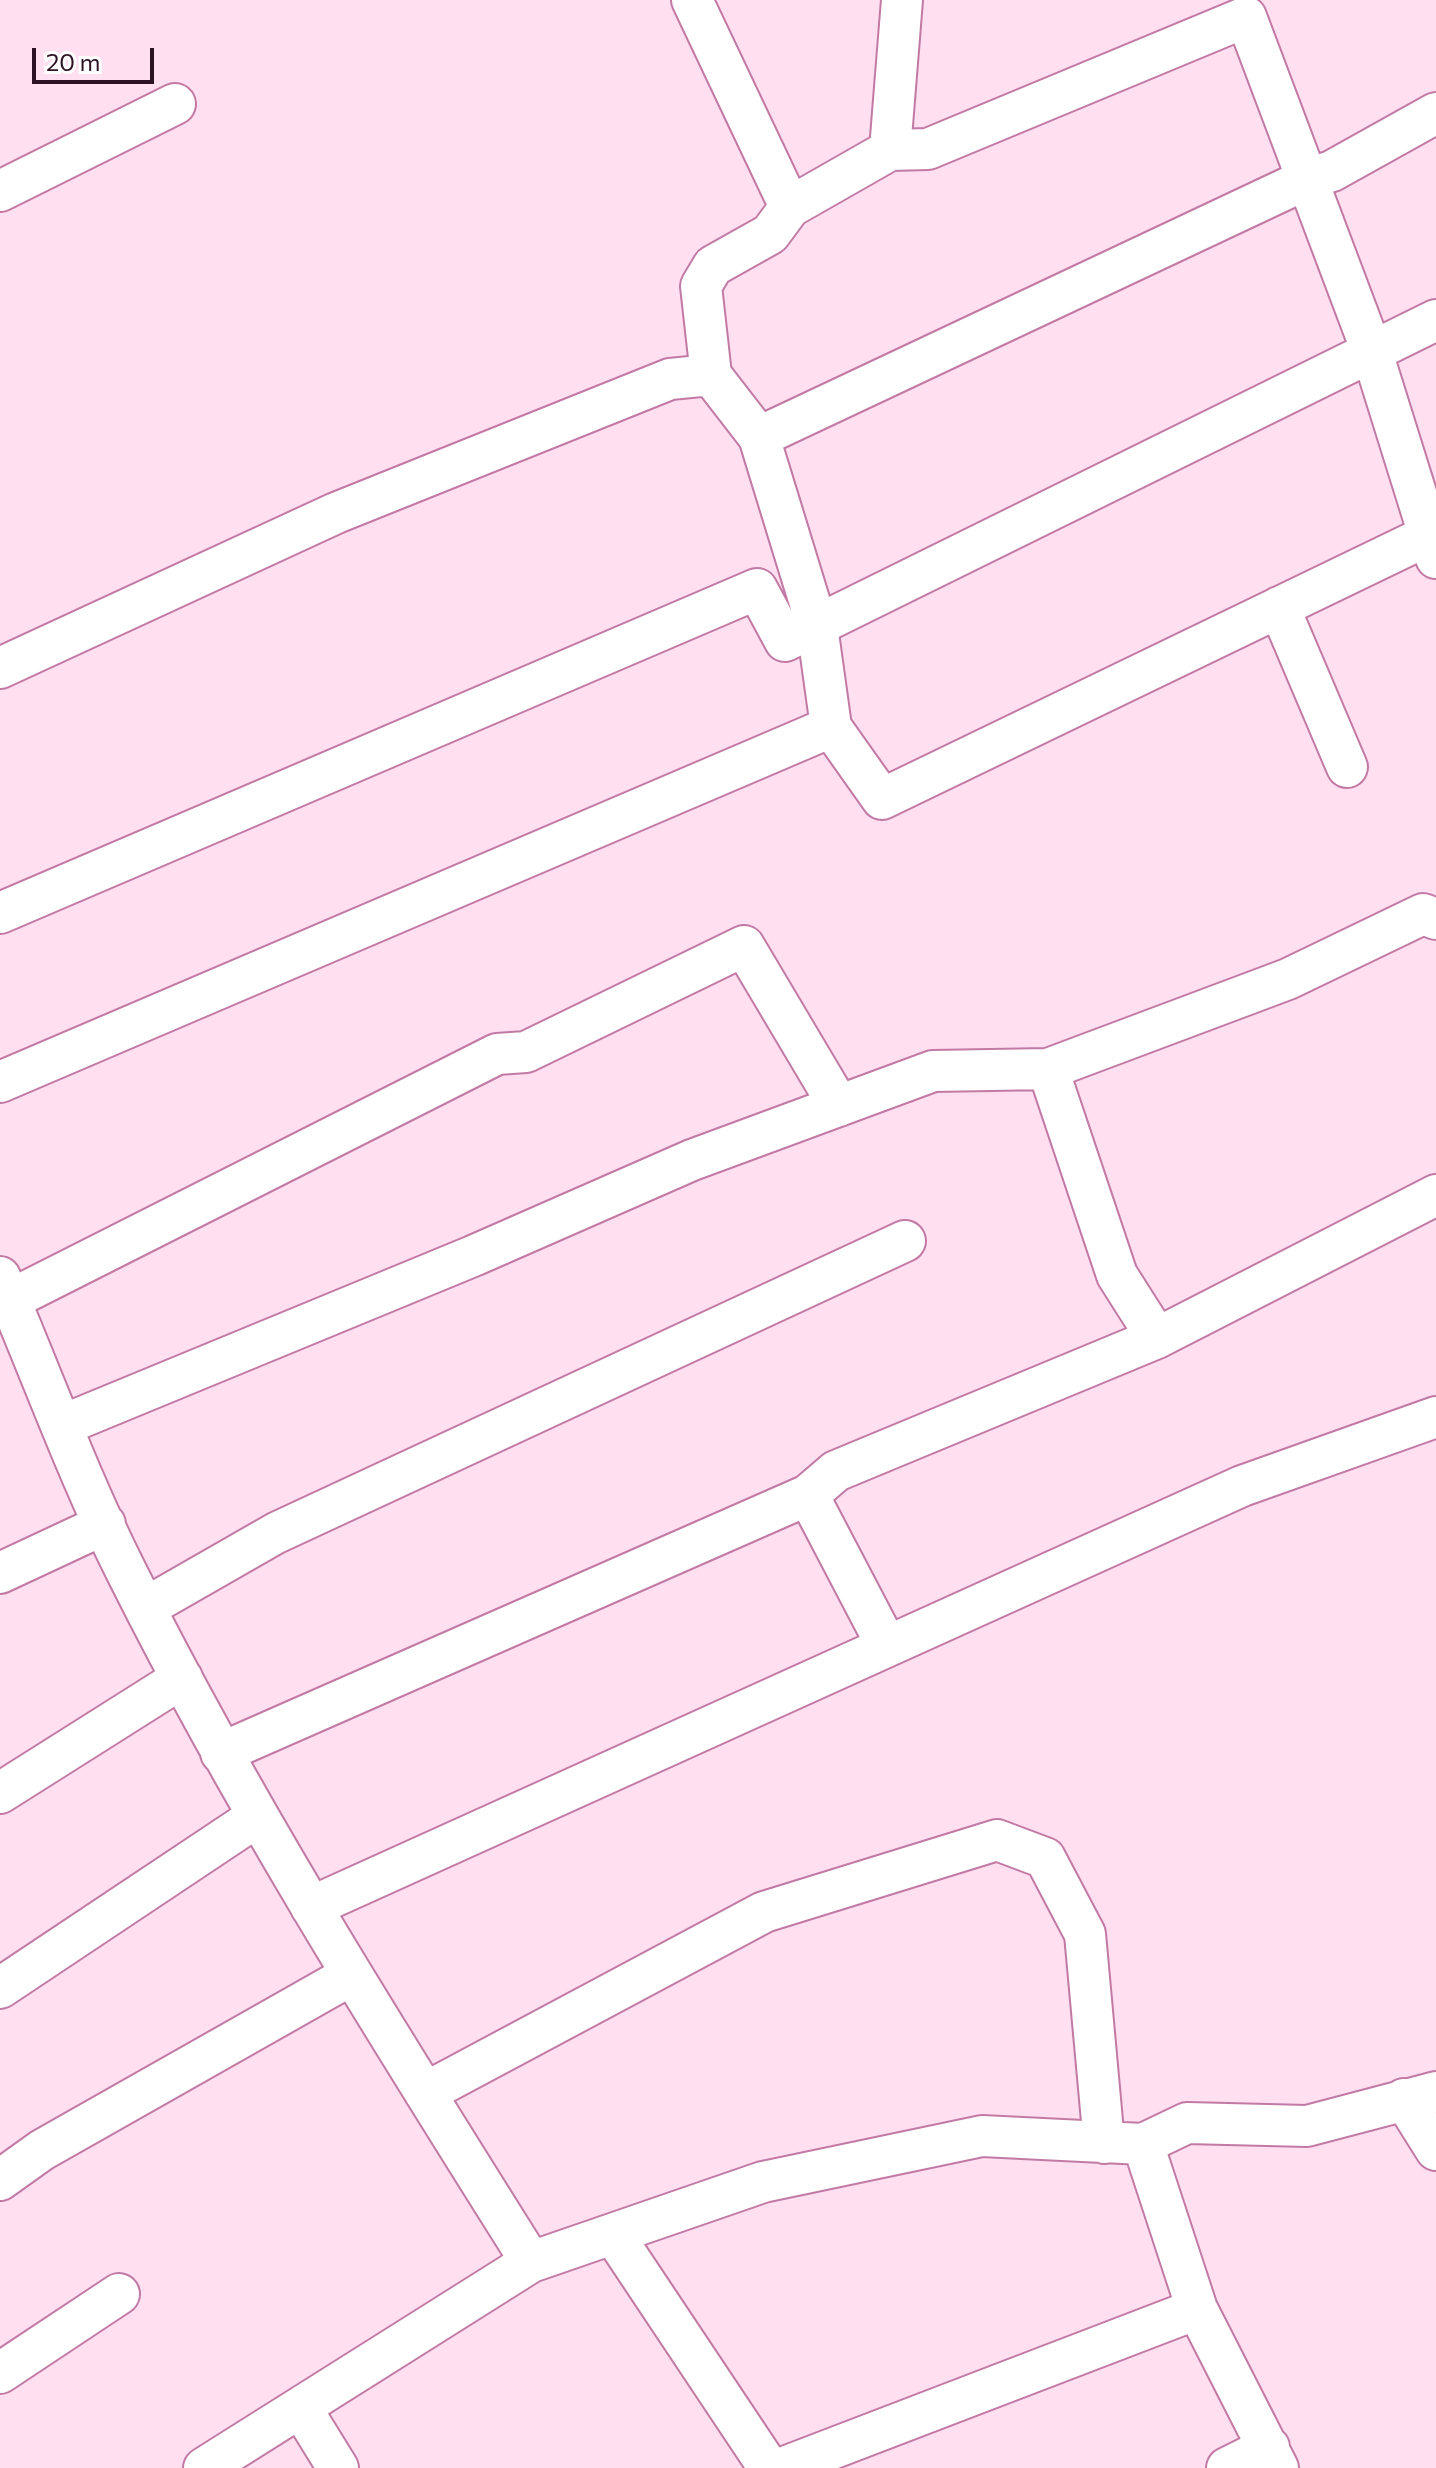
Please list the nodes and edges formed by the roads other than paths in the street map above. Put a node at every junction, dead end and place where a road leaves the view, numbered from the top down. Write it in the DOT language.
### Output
graph roads {
  1 [pos="692,0"];
  2 [pos="902,0"];
  3 [pos="175,104"];
  4 [pos="1436,113"];
  5 [pos="890,150"];
  6 [pos="1307,179"];
  7 [pos="0,191"];
  8 [pos="790,207"];
  9 [pos="1436,320"];
  10 [pos="1371,349"];
  11 [pos="711,375"];
  12 [pos="759,437"];
  13 [pos="1434,541"];
  14 [pos="1279,607"];
  15 [pos="817,626"];
  16 [pos="0,668"];
  17 [pos="831,727"];
  18 [pos="1347,767"];
  19 [pos="0,913"];
  20 [pos="1436,919"];
  21 [pos="1048,1069"];
  22 [pos="0,1082"];
  23 [pos="839,1106"];
  24 [pos="1436,1195"];
  25 [pos="905,1241"];
  26 [pos="3,1294"];
  27 [pos="1157,1338"];
  28 [pos="1436,1417"];
  29 [pos="63,1425"];
  30 [pos="808,1495"];
  31 [pos="105,1524"];
  32 [pos="0,1573"];
  33 [pos="145,1608"];
  34 [pos="887,1646"];
  35 [pos="182,1678"];
  36 [pos="221,1753"];
  37 [pos="0,1793"];
  38 [pos="258,1816"];
  39 [pos="311,1907"];
  40 [pos="351,1975"];
  41 [pos="0,1988"];
  42 [pos="425,2093"];
  43 [pos="1420,2096"];
  44 [pos="1104,2143"];
  45 [pos="1143,2144"];
  46 [pos="1436,2150"];
  47 [pos="0,2180"];
  48 [pos="613,2234"];
  49 [pos="531,2262"];
  50 [pos="119,2294"];
  51 [pos="1197,2309"];
  52 [pos="0,2373"];
  53 [pos="301,2408"];
  54 [pos="1274,2458"];
  55 [pos="204,2468"];
  56 [pos="338,2468"];
  57 [pos="769,2468"];
  58 [pos="782,2468"];
  59 [pos="1227,2468"];
  1 -- 8 [label="street"];
  2 -- 5 [label="street"];
  3 -- 7 [label="street"];
  4 -- 6 [label="street"];
  5 -- 6 [label="street"];
  5 -- 8 [label="street"];
  6 -- 10 [label="street"];
  6 -- 12 [label="street"];
  8 -- 11 [label="street"];
  9 -- 10 [label="street"];
  10 -- 13 [label="street"];
  10 -- 15 [label="street"];
  11 -- 12 [label="street"];
  11 -- 16 [label="street"];
  12 -- 15 [label="street"];
  13 -- 14 [label="street"];
  14 -- 17 [label="street"];
  14 -- 18 [label="street"];
  15 -- 17 [label="street"];
  15 -- 19 [label="street"];
  17 -- 22 [label="street"];
  20 -- 21 [label="street"];
  21 -- 23 [label="street"];
  21 -- 27 [label="street"];
  23 -- 26 [label="street"];
  23 -- 29 [label="street"];
  24 -- 27 [label="street"];
  25 -- 33 [label="street"];
  26 -- 29 [label="street"];
  27 -- 30 [label="street"];
  28 -- 34 [label="street"];
  29 -- 31 [label="street"];
  30 -- 34 [label="street"];
  30 -- 36 [label="street"];
  31 -- 32 [label="street"];
  31 -- 33 [label="street"];
  33 -- 35 [label="street"];
  34 -- 39 [label="street"];
  35 -- 36 [label="street"];
  35 -- 37 [label="street"];
  36 -- 38 [label="street"];
  38 -- 39 [label="street"];
  38 -- 41 [label="street"];
  39 -- 40 [label="street"];
  40 -- 42 [label="street"];
  40 -- 47 [label="street"];
  42 -- 44 [label="street"];
  42 -- 49 [label="street"];
  43 -- 45 [label="street"];
  43 -- 46 [label="street"];
  44 -- 45 [label="street"];
  44 -- 48 [label="street"];
  45 -- 51 [label="street"];
  48 -- 49 [label="street"];
  48 -- 57 [label="street"];
  49 -- 53 [label="street"];
  50 -- 52 [label="street"];
  51 -- 54 [label="street"];
  51 -- 58 [label="street"];
  53 -- 55 [label="street"];
  53 -- 56 [label="street"];
  54 -- 59 [label="street"];
}
